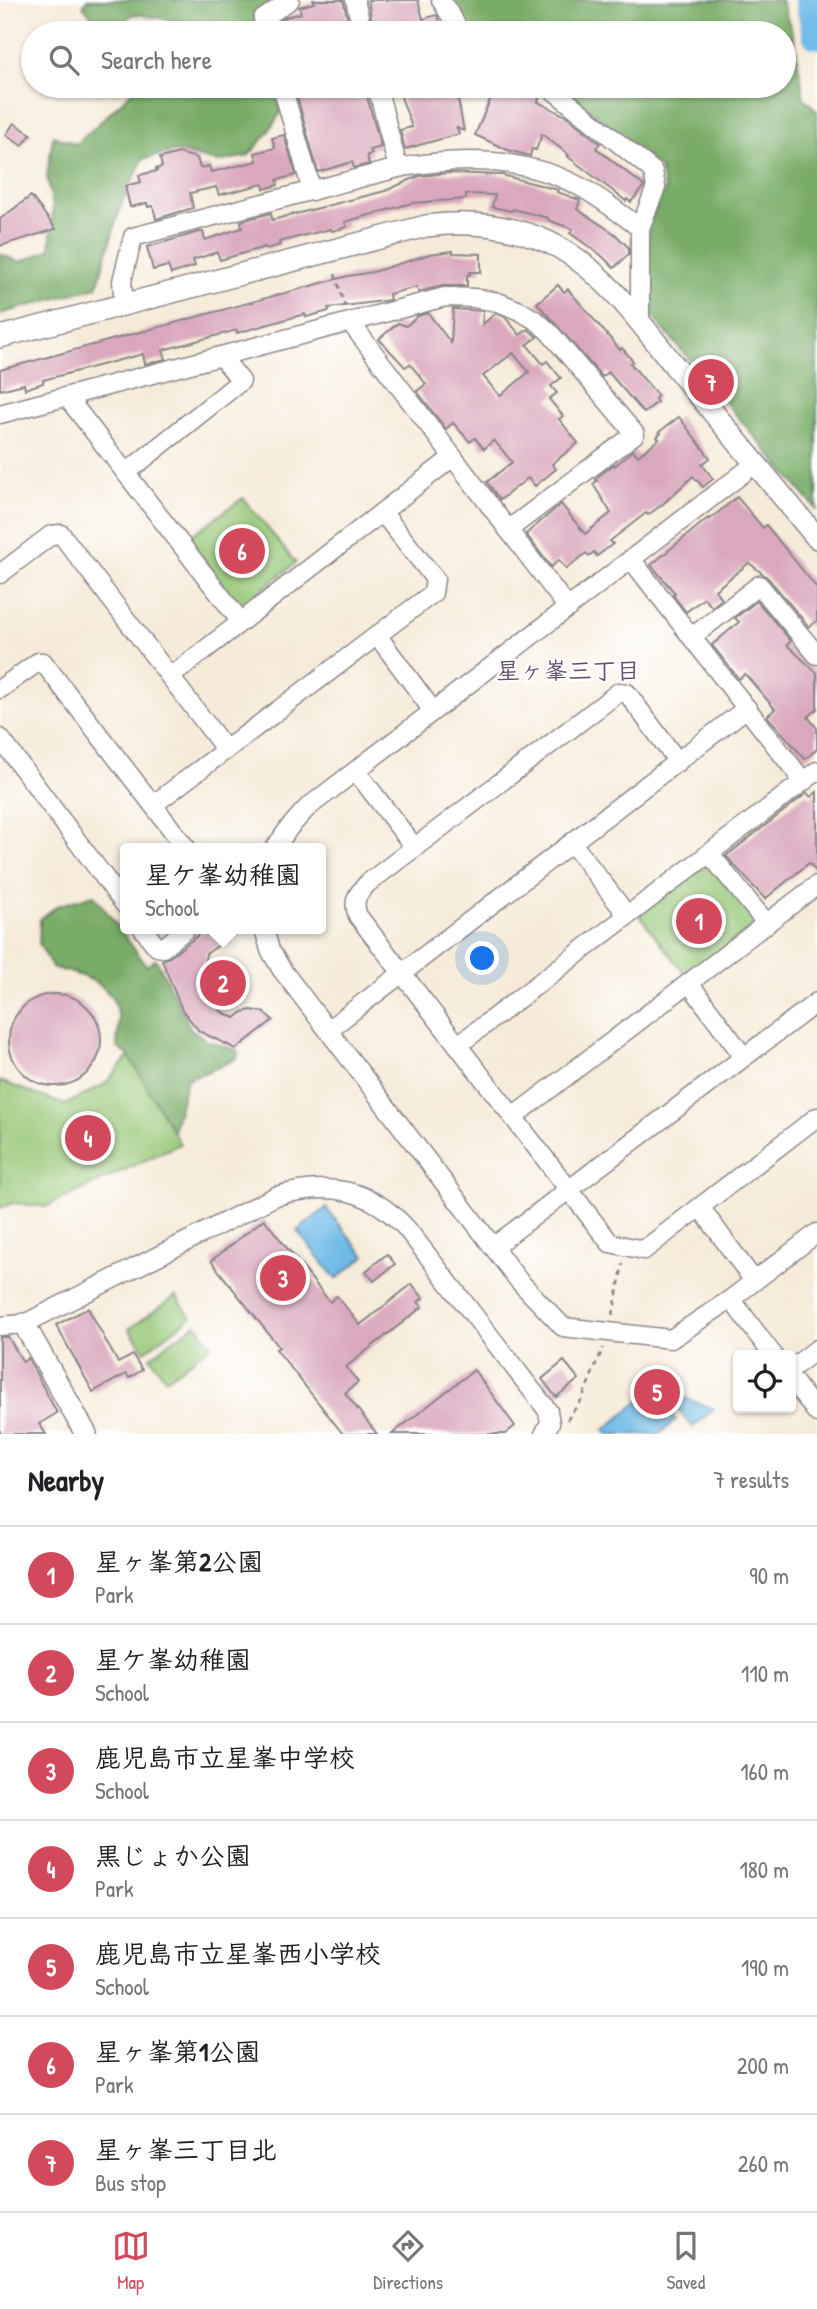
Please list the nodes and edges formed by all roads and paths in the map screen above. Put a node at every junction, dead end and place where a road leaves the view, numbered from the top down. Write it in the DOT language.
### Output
graph roads {
  1 [pos="290,0"];
  2 [pos="355,0"];
  3 [pos="441,0"];
  4 [pos="264,21"];
  5 [pos="360,21"];
  6 [pos="454,21"];
  7 [pos="285,98"];
  8 [pos="380,98"];
  9 [pos="563,98"];
  10 [pos="398,168"];
  11 [pos="312,191"];
  12 [pos="640,228"];
  13 [pos="335,274"];
  14 [pos="124,305"];
  15 [pos="350,322"];
  16 [pos="640,323"];
  17 [pos="0,337"];
  18 [pos="221,356"];
  19 [pos="67,397"];
  20 [pos="0,414"];
  21 [pos="453,457"];
  22 [pos="755,464"];
  23 [pos="126,473"];
  24 [pos="382,512"];
  25 [pos="508,530"];
  26 [pos="817,538"];
  27 [pos="631,559"];
  28 [pos="0,574"];
  29 [pos="568,608"];
  30 [pos="241,622"];
  31 [pos="377,635"];
  32 [pos="692,637"];
  33 [pos="817,655"];
  34 [pos="170,677"];
  35 [pos="0,689"];
  36 [pos="747,708"];
  37 [pos="433,712"];
  38 [pos="0,738"];
  39 [pos="226,750"];
  40 [pos="678,762"];
  41 [pos="356,771"];
  42 [pos="810,776"];
  43 [pos="153,806"];
  44 [pos="182,843"];
  45 [pos="278,843"];
  46 [pos="572,843"];
  47 [pos="415,848"];
  48 [pos="709,853"];
  49 [pos="817,885"];
  50 [pos="120,898"];
  51 [pos="628,915"];
  52 [pos="767,923"];
  53 [pos="147,934"];
  54 [pos="180,934"];
  55 [pos="254,934"];
  56 [pos="265,934"];
  57 [pos="270,950"];
  58 [pos="402,973"];
  59 [pos="689,983"];
  60 [pos="817,1002"];
  61 [pos="328,1030"];
  62 [pos="458,1045"];
  63 [pos="744,1057"];
  64 [pos="513,1117"];
  65 [pos="817,1117"];
  66 [pos="569,1189"];
  67 [pos="700,1206"];
  68 [pos="817,1233"];
  69 [pos="626,1246"];
  70 [pos="493,1247"];
  71 [pos="754,1281"];
  72 [pos="731,1299"];
  73 [pos="24,1324"];
  74 [pos="0,1326"];
  75 [pos="610,1332"];
  76 [pos="817,1349"];
  77 [pos="769,1350"];
  78 [pos="796,1365"];
  79 [pos="796,1385"];
  80 [pos="817,1413"];
  81 [pos="547,1429"];
  82 [pos="86,1434"];
  1 -- 4 [label="street"];
  2 -- 5 [label="street"];
  3 -- 6 [label="street"];
  7 -- 11 [label="street"];
  8 -- 10 [label="street"];
  9 -- 12 [label="street"];
  10 -- 11 [label="street"];
  10 -- 12 [label="street"];
  11 -- 14 [label="street"];
  12 -- 16 [label="street"];
  13 -- 15 [label="path"];
  14 -- 16 [label="street"];
  14 -- 17 [label="street"];
  15 -- 18 [label="street"];
  15 -- 21 [label="street"];
  15 -- 25 [label="street"];
  16 -- 22 [label="street"];
  18 -- 19 [label="street"];
  18 -- 23 [label="street"];
  19 -- 20 [label="street"];
  19 -- 23 [label="street"];
  21 -- 24 [label="street"];
  21 -- 25 [label="street"];
  22 -- 26 [label="street"];
  22 -- 27 [label="street"];
  23 -- 30 [label="street"];
  24 -- 30 [label="street"];
  24 -- 31 [label="street"];
  25 -- 29 [label="street"];
  27 -- 29 [label="street"];
  27 -- 32 [label="street"];
  28 -- 34 [label="street"];
  29 -- 37 [label="street"];
  30 -- 34 [label="street"];
  31 -- 37 [label="street"];
  31 -- 39 [label="street"];
  32 -- 33 [label="street"];
  32 -- 36 [label="street"];
  34 -- 39 [label="street"];
  35 -- 43 [label="street"];
  36 -- 40 [label="street"];
  36 -- 42 [label="street"];
  37 -- 41 [label="street"];
  38 -- 50 [label="street"];
  39 -- 43 [label="street"];
  40 -- 46 [label="street"];
  40 -- 47 [label="street"];
  41 -- 45 [label="street"];
  41 -- 47 [label="street"];
  42 -- 48 [label="street"];
  43 -- 44 [label="street"];
  46 -- 51 [label="street"];
  46 -- 58 [label="street"];
  47 -- 58 [label="street"];
  48 -- 51 [label="street"];
  48 -- 52 [label="street"];
  49 -- 52 [label="street"];
  51 -- 62 [label="street"];
  52 -- 59 [label="street"];
  53 -- 54 [label="street"];
  55 -- 57 [label="street"];
  56 -- 57 [label="street"];
  57 -- 61 [label="street"];
  58 -- 61 [label="street"];
  58 -- 62 [label="street"];
  59 -- 63 [label="street"];
  59 -- 64 [label="street"];
  60 -- 63 [label="street"];
  61 -- 70 [label="street"];
  62 -- 64 [label="street"];
  63 -- 66 [label="street"];
  64 -- 66 [label="street"];
  65 -- 67 [label="street"];
  66 -- 69 [label="street"];
  66 -- 70 [label="street"];
  67 -- 69 [label="street"];
  67 -- 71 [label="street"];
  68 -- 71 [label="street"];
  69 -- 75 [label="path"];
  70 -- 75 [label="street"];
  71 -- 72 [label="street"];
  72 -- 75 [label="street"];
  72 -- 77 [label="street"];
  73 -- 74 [label="street"];
  73 -- 81 [label="street"];
  73 -- 82 [label="street"];
  75 -- 81 [label="path"];
  76 -- 78 [label="street"];
  79 -- 80 [label="street"];
}
